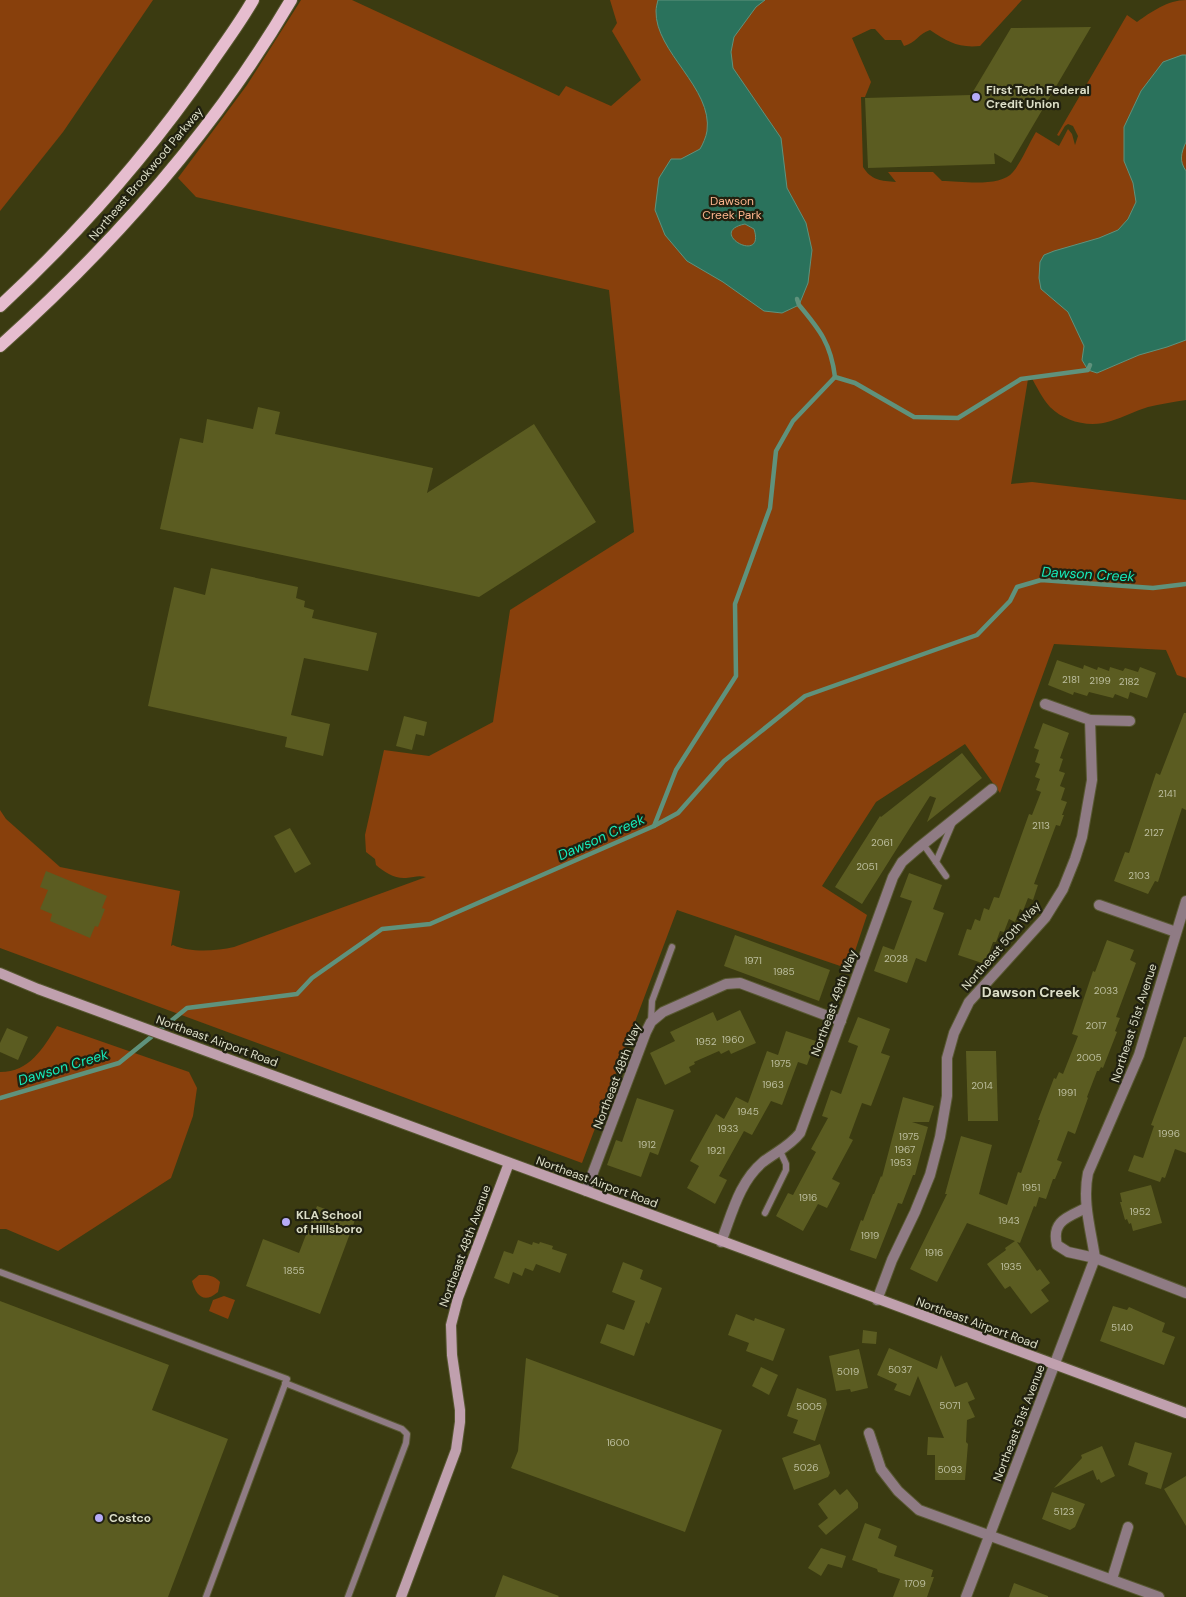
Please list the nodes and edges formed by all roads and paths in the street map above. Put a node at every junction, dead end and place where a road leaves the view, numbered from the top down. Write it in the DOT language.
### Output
graph roads {
  1 [pos="253,0"];
  2 [pos="291,0"];
  3 [pos="0,306"];
  4 [pos="0,346"];
  5 [pos="1045,704"];
  6 [pos="1090,720"];
  7 [pos="1130,721"];
  8 [pos="992,789"];
  9 [pos="954,819"];
  10 [pos="923,844"];
  11 [pos="936,862"];
  12 [pos="946,876"];
  13 [pos="1186,901"];
  14 [pos="1099,905"];
  15 [pos="1176,932"];
  16 [pos="672,947"];
  17 [pos="0,973"];
  18 [pos="842,1021"];
  19 [pos="651,1022"];
  20 [pos="780,1150"];
  21 [pos="509,1163"];
  22 [pos="586,1192"];
  23 [pos="1086,1208"];
  24 [pos="765,1214"];
  25 [pos="722,1242"];
  26 [pos="1094,1258"];
  27 [pos="0,1272"];
  28 [pos="1186,1293"];
  29 [pos="877,1300"];
  30 [pos="1055,1365"];
  31 [pos="285,1383"];
  32 [pos="1186,1413"];
  33 [pos="870,1433"];
  34 [pos="1128,1527"];
  35 [pos="990,1535"];
  36 [pos="1112,1580"];
  37 [pos="206,1597"];
  38 [pos="348,1597"];
  39 [pos="401,1597"];
  40 [pos="966,1597"];
  41 [pos="1159,1597"];
  1 -- 3 [label="main road, Northeast Brookwood Parkway"];
  2 -- 4 [label="main road, Northeast Brookwood Parkway"];
  5 -- 6 [label="street"];
  6 -- 7 [label="street"];
  6 -- 29 [label="street, Northeast 50th Way"];
  8 -- 9 [label="street, Northeast 49th Way"];
  9 -- 10 [label="street, Northeast 49th Way"];
  9 -- 11 [label="lane"];
  10 -- 11 [label="lane"];
  10 -- 18 [label="street, Northeast 49th Way"];
  11 -- 12 [label="lane"];
  13 -- 15 [label="street, Northeast 51st Avenue"];
  14 -- 15 [label="street"];
  15 -- 23 [label="street, Northeast 51st Avenue"];
  16 -- 19 [label="lane"];
  17 -- 21 [label="street, Northeast Airport Road"];
  18 -- 19 [label="street, Northeast 48th Way"];
  18 -- 20 [label="street, Northeast 49th Way"];
  19 -- 22 [label="street, Northeast 48th Way"];
  20 -- 24 [label="lane"];
  20 -- 25 [label="street, Northeast 49th Way"];
  21 -- 22 [label="street, Northeast Airport Road"];
  21 -- 39 [label="street, Northeast 48th Avenue"];
  22 -- 25 [label="street, Northeast Airport Road"];
  23 -- 26 [label="street, Northeast 51st Avenue"];
  23 -- 26 [label="street"];
  25 -- 29 [label="street, Northeast Airport Road"];
  26 -- 28 [label="street"];
  26 -- 30 [label="street, Northeast 51st Avenue"];
  27 -- 31 [label="lane"];
  29 -- 30 [label="street, Northeast Airport Road"];
  30 -- 32 [label="street, Northeast Airport Road"];
  30 -- 35 [label="street, Northeast 51st Avenue"];
  31 -- 37 [label="lane"];
  31 -- 38 [label="lane"];
  33 -- 35 [label="street"];
  34 -- 36 [label="street"];
  35 -- 36 [label="street"];
  35 -- 40 [label="street, Northeast 51st Avenue"];
  36 -- 41 [label="street"];
}
